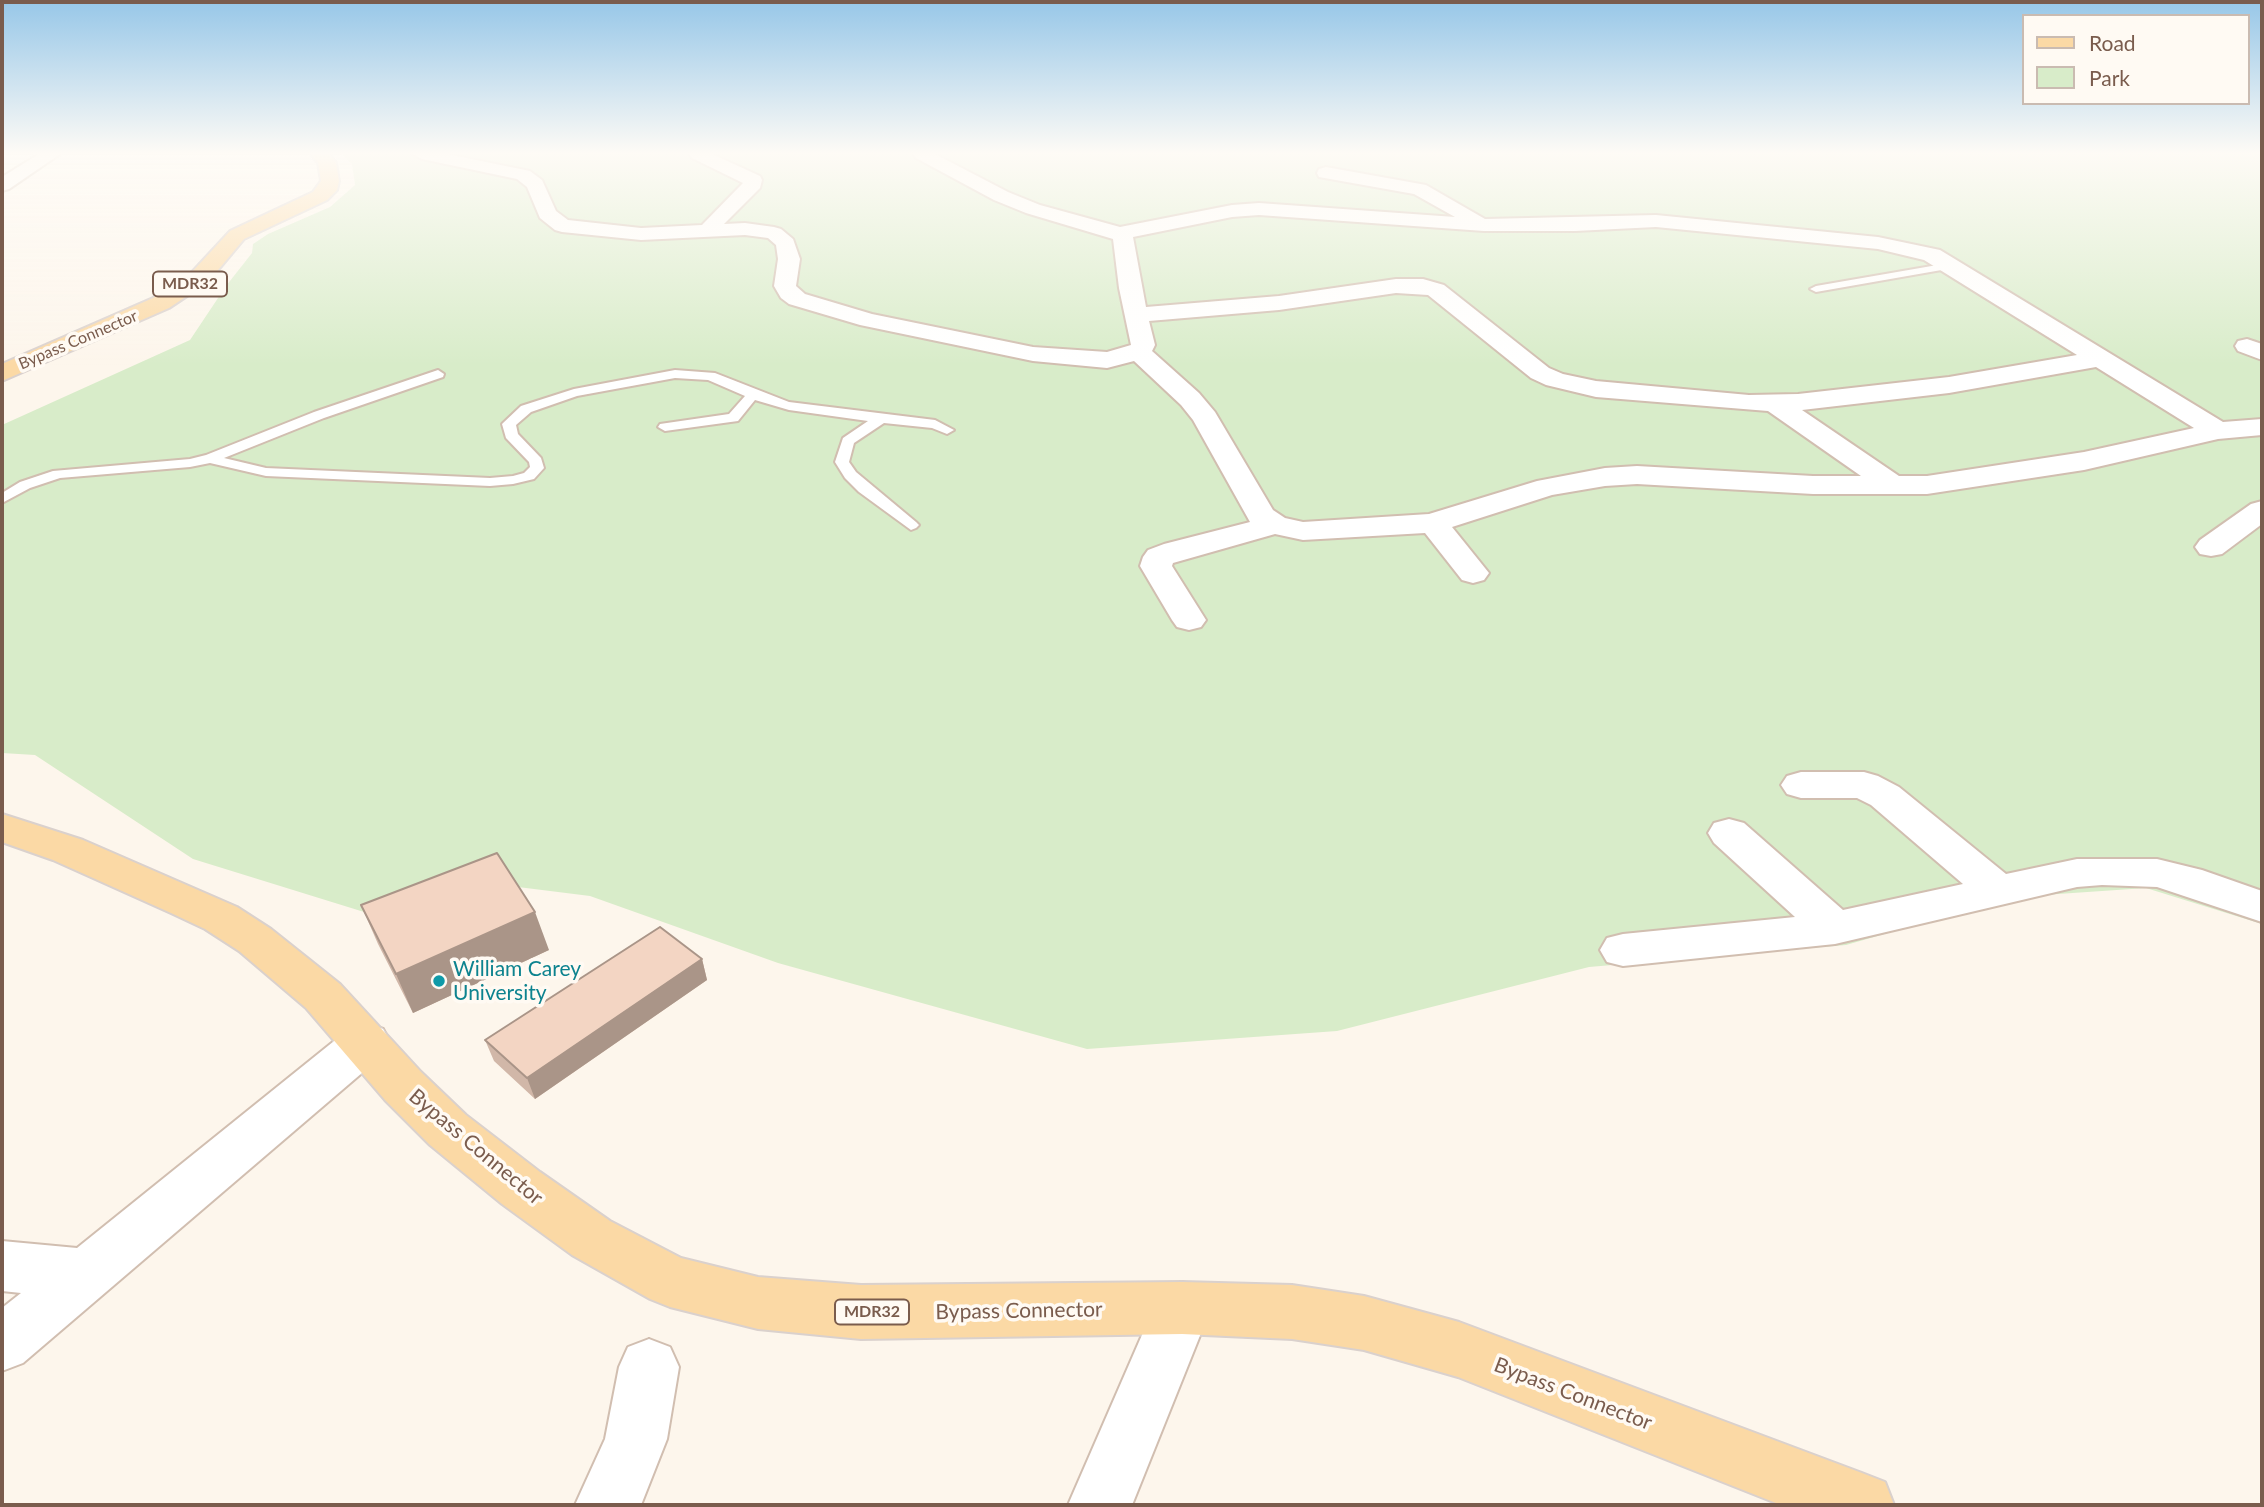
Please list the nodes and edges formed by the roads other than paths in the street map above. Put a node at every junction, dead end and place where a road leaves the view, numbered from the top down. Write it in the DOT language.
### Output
graph roads {
  1 [pos="260,224"];
  2 [pos="560,224"];
  3 [pos="712,224"];
  4 [pos="1091,224"];
  5 [pos="1165,224"];
  6 [pos="1473,224"];
  7 [pos="1584,224"];
  8 [pos="1693,224"];
  9 [pos="1483,225"];
  10 [pos="709,231"];
  11 [pos="1120,233"];
  12 [pos="1949,266"];
  13 [pos="1816,289"];
  14 [pos="1137,315"];
  15 [pos="1139,352"];
  16 [pos="2098,359"];
  17 [pos="2,373"];
  18 [pos="438,374"];
  19 [pos="753,394"];
  20 [pos="1773,402"];
  21 [pos="882,418"];
  22 [pos="665,427"];
  23 [pos="2262,427"];
  24 [pos="947,430"];
  25 [pos="2218,432"];
  26 [pos="211,458"];
  27 [pos="1894,486"];
  28 [pos="2,499"];
  29 [pos="2262,510"];
  30 [pos="1433,523"];
  31 [pos="911,525"];
  32 [pos="1275,525"];
  33 [pos="2211,547"];
  34 [pos="1474,573"];
  35 [pos="1189,620"];
  36 [pos="1801,785"];
  37 [pos="2,827"];
  38 [pos="1730,833"];
  39 [pos="1999,891"];
  40 [pos="2262,907"];
  41 [pos="1835,928"];
  42 [pos="1623,950"];
  43 [pos="366,1041"];
  44 [pos="2,1266"];
  45 [pos="85,1274"];
  46 [pos="1182,1308"];
  47 [pos="2,1344"];
  48 [pos="649,1367"];
  49 [pos="607,1505"];
  50 [pos="1100,1505"];
  51 [pos="1862,1505"];
  1 -- 17 [label="main road, Bypass Connector / MDR32"];
  2 -- 10 [label="street"];
  3 -- 10 [label="street"];
  4 -- 11 [label="street"];
  5 -- 11 [label="street"];
  6 -- 9 [label="street"];
  7 -- 9 [label="street"];
  8 -- 12 [label="street"];
  10 -- 15 [label="street"];
  11 -- 14 [label="street"];
  12 -- 13 [label="lane"];
  12 -- 16 [label="street"];
  14 -- 15 [label="street"];
  14 -- 20 [label="street"];
  15 -- 32 [label="street"];
  16 -- 20 [label="street"];
  16 -- 25 [label="street"];
  18 -- 26 [label="lane"];
  19 -- 21 [label="lane"];
  19 -- 22 [label="lane"];
  19 -- 26 [label="lane"];
  20 -- 27 [label="street"];
  21 -- 24 [label="lane"];
  21 -- 31 [label="lane"];
  23 -- 25 [label="street"];
  25 -- 27 [label="street"];
  26 -- 28 [label="lane"];
  27 -- 30 [label="street"];
  29 -- 33 [label="street"];
  30 -- 32 [label="street"];
  30 -- 34 [label="street"];
  32 -- 35 [label="street"];
  36 -- 39 [label="street"];
  37 -- 43 [label="main road, Bypass Connector / MDR32"];
  38 -- 41 [label="street"];
  39 -- 40 [label="street"];
  39 -- 41 [label="street"];
  41 -- 42 [label="street"];
  43 -- 45 [label="street"];
  43 -- 46 [label="main road, Bypass Connector / MDR32"];
  44 -- 45 [label="street"];
  45 -- 47 [label="street"];
  46 -- 50 [label="street"];
  46 -- 51 [label="main road, Bypass Connector / MDR32"];
  48 -- 49 [label="street"];
}
